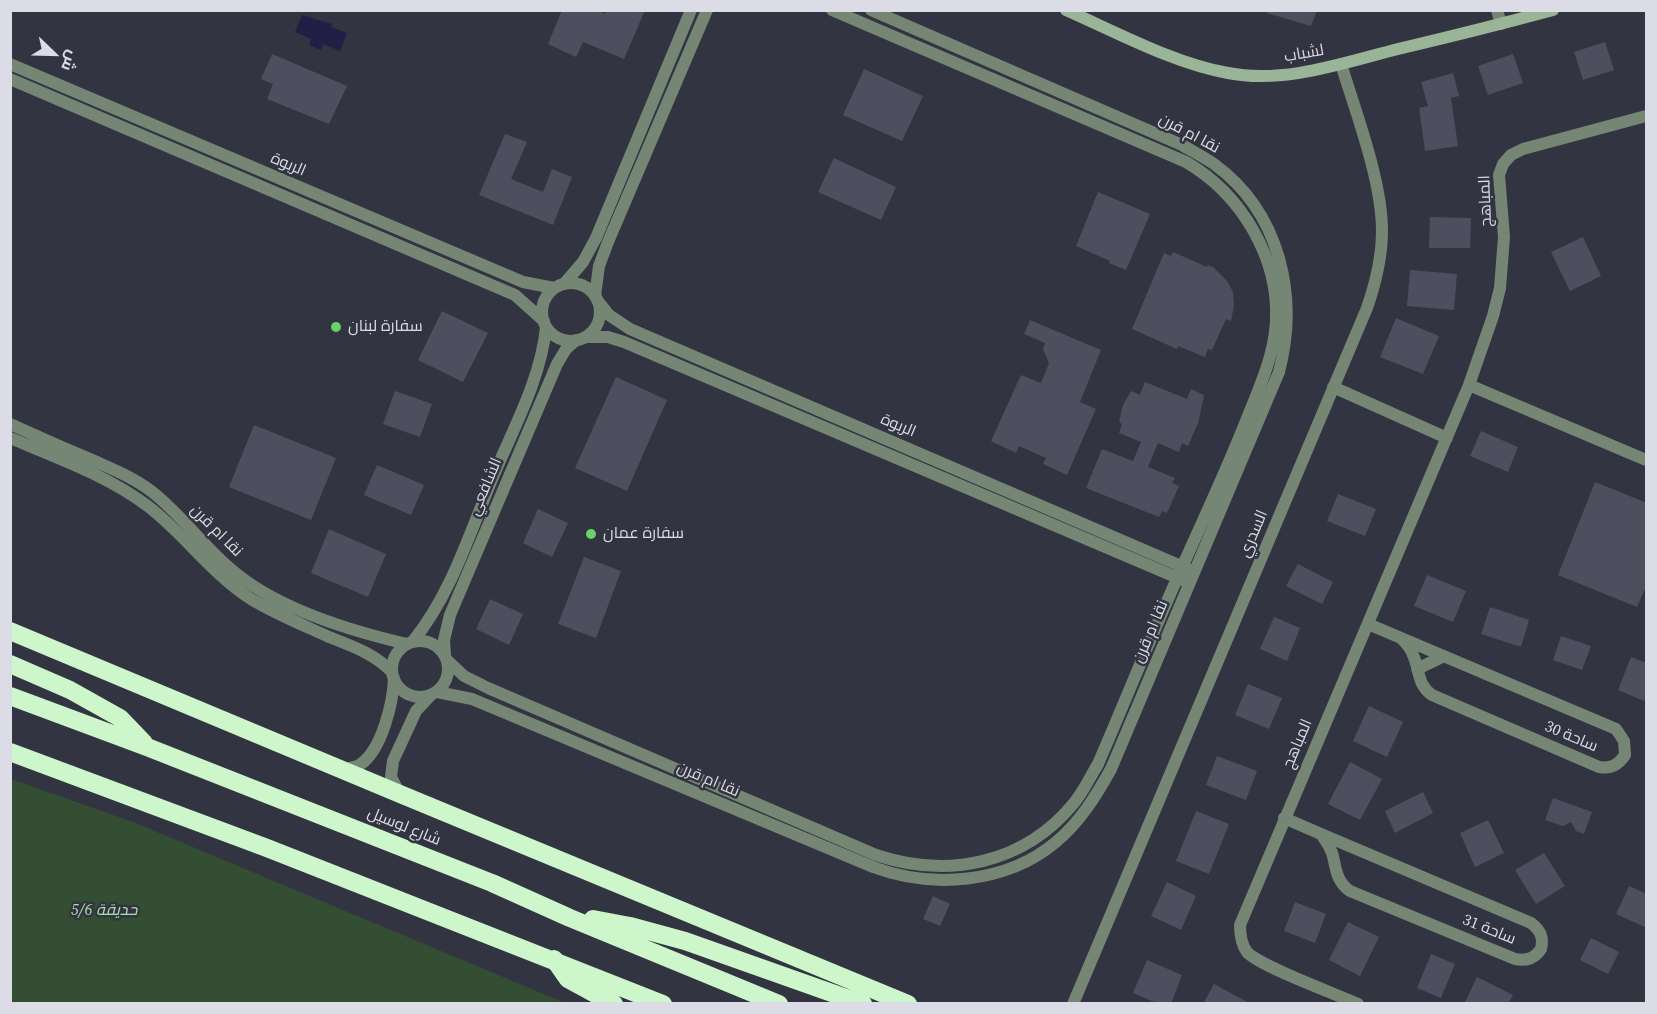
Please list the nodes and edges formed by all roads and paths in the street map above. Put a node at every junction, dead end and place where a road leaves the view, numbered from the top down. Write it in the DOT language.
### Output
graph roads {
  1 [pos="691,10"];
  2 [pos="707,10"];
  3 [pos="832,10"];
  4 [pos="871,10"];
  5 [pos="1066,10"];
  6 [pos="1497,10"];
  7 [pos="1553,10"];
  8 [pos="1501,24"];
  9 [pos="10,64"];
  10 [pos="1341,64"];
  11 [pos="10,79"];
  12 [pos="1647,116"];
  13 [pos="559,286"];
  14 [pos="596,298"];
  15 [pos="545,324"];
  16 [pos="580,338"];
  17 [pos="1469,385"];
  18 [pos="1333,387"];
  19 [pos="10,424"];
  20 [pos="10,438"];
  21 [pos="1447,438"];
  22 [pos="1647,460"];
  23 [pos="1180,572"];
  24 [pos="1192,577"];
  25 [pos="1368,624"];
  26 [pos="10,631"];
  27 [pos="1401,638"];
  28 [pos="410,643"];
  29 [pos="1444,656"];
  30 [pos="446,658"];
  31 [pos="10,664"];
  32 [pos="1417,669"];
  33 [pos="393,675"];
  34 [pos="434,693"];
  35 [pos="10,696"];
  36 [pos="147,747"];
  37 [pos="10,752"];
  38 [pos="342,769"];
  39 [pos="400,794"];
  40 [pos="1284,818"];
  41 [pos="1321,834"];
  42 [pos="1357,849"];
  43 [pos="1334,863"];
  44 [pos="570,918"];
  45 [pos="554,959"];
  46 [pos="614,1004"];
  47 [pos="663,1004"];
  48 [pos="779,1004"];
  49 [pos="863,1004"];
  50 [pos="908,1004"];
  51 [pos="1073,1004"];
  52 [pos="1358,1004"];
  1 -- 13 [label="street"];
  2 -- 14 [label="street"];
  3 -- 23 [label="street, نقا ام قرن"];
  4 -- 24 [label="street, نقا ام قرن"];
  5 -- 10 [label="street, لشباب"];
  6 -- 8 [label="street"];
  7 -- 8 [label="street, لشباب"];
  8 -- 10 [label="street, لشباب"];
  9 -- 13 [label="street, الربوة"];
  10 -- 18 [label="street, السدري"];
  11 -- 15 [label="street, الربوة"];
  12 -- 17 [label="street, المباهج"];
  13 -- 14 [label="street"];
  13 -- 15 [label="street"];
  14 -- 16 [label="street"];
  14 -- 23 [label="street, الربوة"];
  15 -- 16 [label="street"];
  15 -- 28 [label="street, الشافعي"];
  16 -- 23 [label="street, الربوة"];
  16 -- 30 [label="street, الشافعي"];
  17 -- 21 [label="street, المباهج"];
  17 -- 22 [label="street"];
  18 -- 21 [label="street"];
  18 -- 51 [label="street, السدري"];
  19 -- 28 [label="street, نقا ام قرن"];
  20 -- 33 [label="street, نقا ام قرن"];
  21 -- 25 [label="street, المباهج"];
  23 -- 24 [label="street, الربوة"];
  23 -- 30 [label="street, نقا ام قرن"];
  24 -- 34 [label="street, نقا ام قرن"];
  25 -- 27 [label="street, ساحة 30"];
  25 -- 40 [label="street, المباهج"];
  26 -- 38 [label="highway"];
  27 -- 29 [label="street, ساحة 30"];
  27 -- 32 [label="street, ساحة 30"];
  28 -- 30 [label="street"];
  28 -- 33 [label="street"];
  29 -- 32 [label="street"];
  29 -- 32 [label="street, ساحة 30"];
  30 -- 34 [label="street"];
  31 -- 36 [label="highway"];
  33 -- 34 [label="street"];
  33 -- 38 [label="street"];
  34 -- 39 [label="street"];
  35 -- 36 [label="highway, شارع لوسيل"];
  36 -- 44 [label="highway, شارع لوسيل"];
  37 -- 45 [label="highway"];
  38 -- 39 [label="highway"];
  39 -- 50 [label="highway"];
  40 -- 41 [label="street, ساحة 31"];
  40 -- 52 [label="street, المباهج"];
  41 -- 42 [label="street, ساحة 31"];
  41 -- 43 [label="street, ساحة 31"];
  42 -- 43 [label="street"];
  42 -- 43 [label="street, ساحة 31"];
  44 -- 48 [label="highway, شارع لوسيل"];
  44 -- 49 [label="highway"];
  45 -- 46 [label="highway"];
  45 -- 47 [label="highway"];
}
